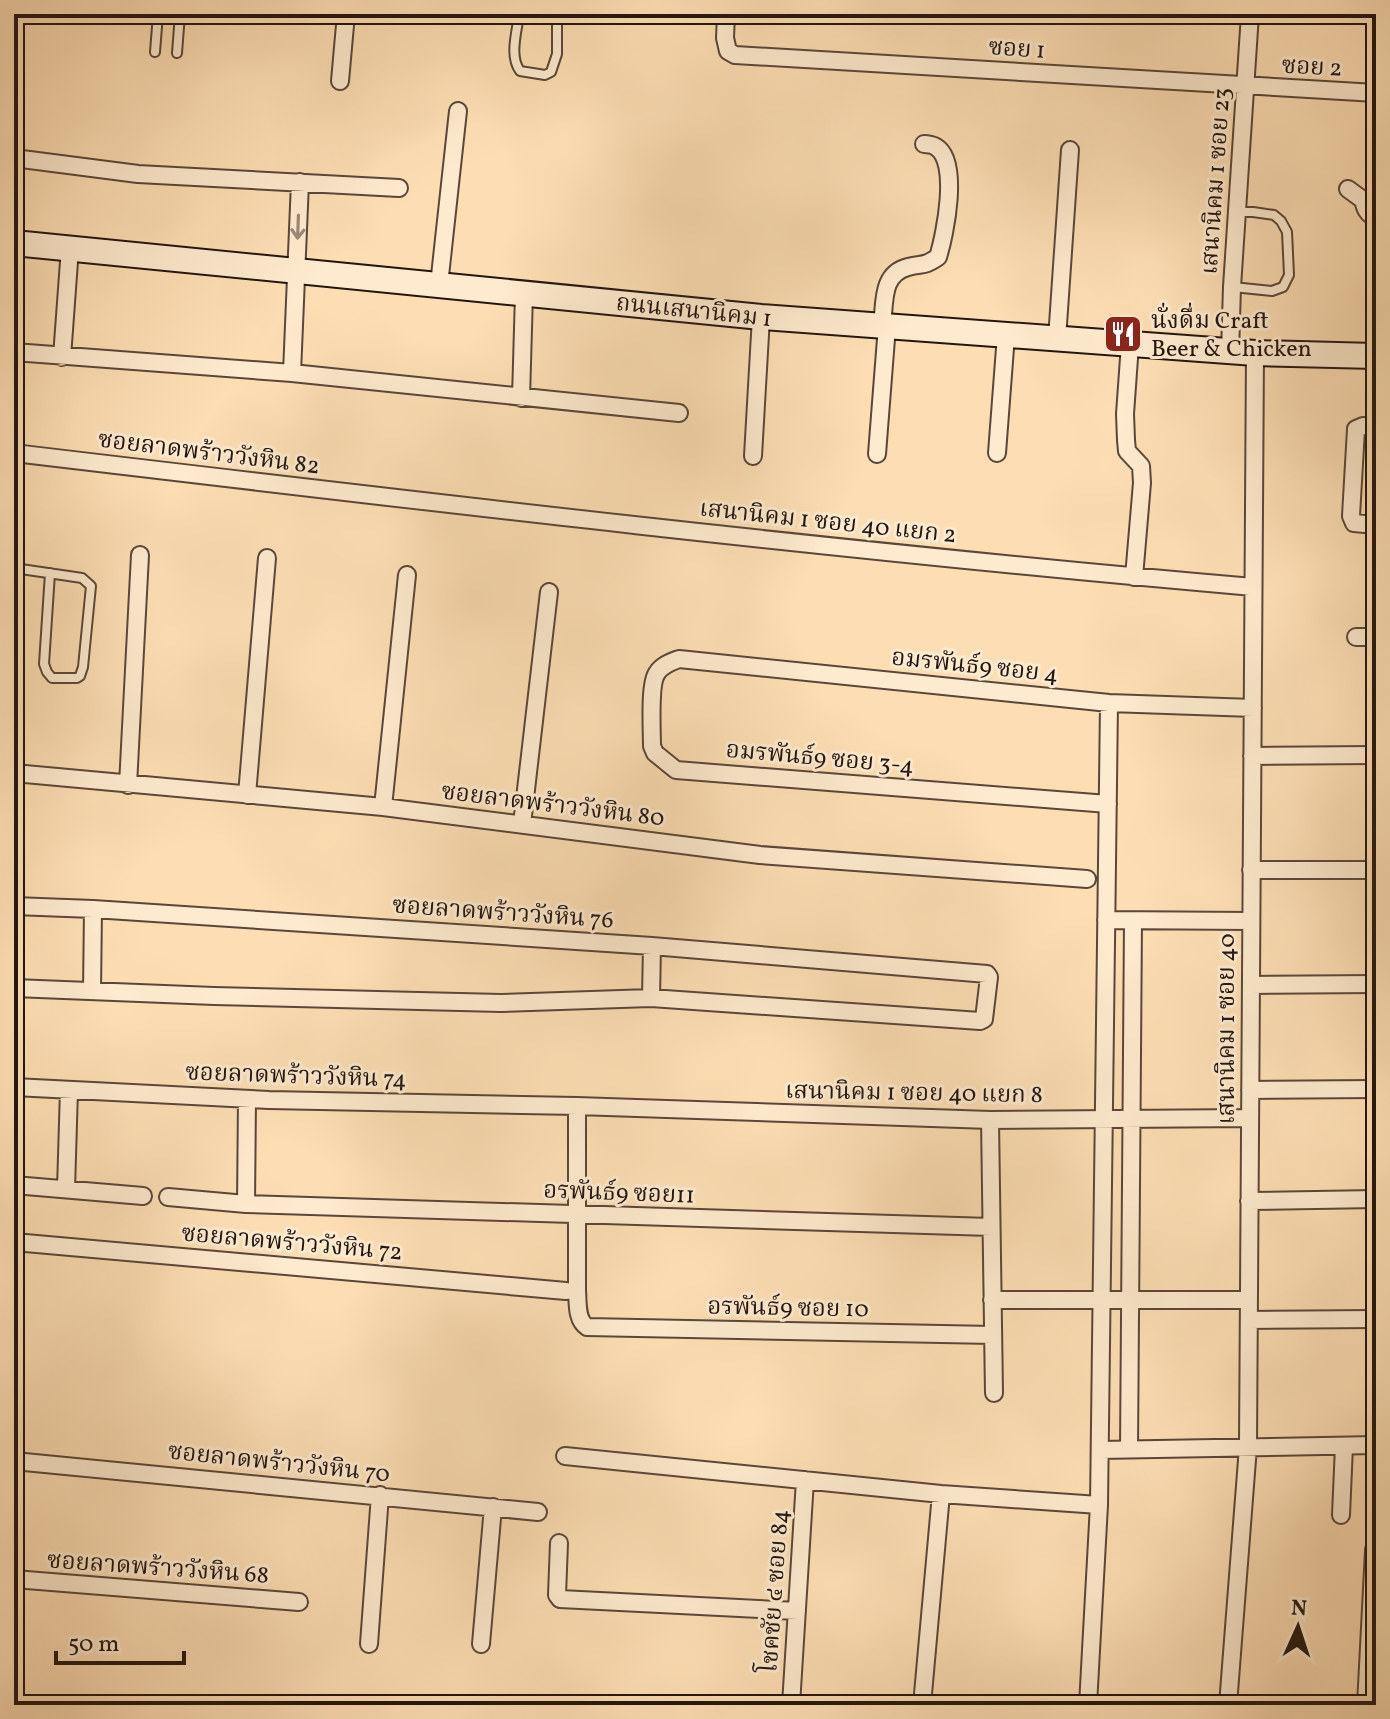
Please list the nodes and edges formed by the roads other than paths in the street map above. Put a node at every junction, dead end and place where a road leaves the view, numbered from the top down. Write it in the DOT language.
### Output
graph roads {
  1 [pos="158,14"];
  2 [pos="180,14"];
  3 [pos="346,14"];
  4 [pos="519,14"];
  5 [pos="557,14"];
  6 [pos="726,14"];
  7 [pos="1250,14"];
  8 [pos="155,52"];
  9 [pos="177,53"];
  10 [pos="340,81"];
  11 [pos="1245,86"];
  12 [pos="1376,93"];
  13 [pos="458,111"];
  14 [pos="924,144"];
  15 [pos="1070,150"];
  16 [pos="14,158"];
  17 [pos="300,182"];
  18 [pos="399,188"];
  19 [pos="1348,189"];
  20 [pos="1236,212"];
  21 [pos="1376,217"];
  22 [pos="14,243"];
  23 [pos="70,248"];
  24 [pos="296,271"];
  25 [pos="439,285"];
  26 [pos="1232,287"];
  27 [pos="524,294"];
  28 [pos="761,317"];
  29 [pos="884,326"];
  30 [pos="1006,335"];
  31 [pos="1057,339"];
  32 [pos="1130,344"];
  33 [pos="14,352"];
  34 [pos="1230,352"];
  35 [pos="1255,353"];
  36 [pos="1376,356"];
  37 [pos="62,357"];
  38 [pos="292,373"];
  39 [pos="521,398"];
  40 [pos="679,413"];
  41 [pos="1376,427"];
  42 [pos="14,453"];
  43 [pos="997,453"];
  44 [pos="877,454"];
  45 [pos="753,456"];
  46 [pos="398,499"];
  47 [pos="1376,525"];
  48 [pos="140,555"];
  49 [pos="267,558"];
  50 [pos="14,568"];
  51 [pos="50,573"];
  52 [pos="407,575"];
  53 [pos="1134,577"];
  54 [pos="1253,587"];
  55 [pos="549,592"];
  56 [pos="1356,637"];
  57 [pos="1376,637"];
  58 [pos="693,660"];
  59 [pos="1109,703"];
  60 [pos="1253,708"];
  61 [pos="1376,755"];
  62 [pos="1252,756"];
  63 [pos="14,773"];
  64 [pos="128,785"];
  65 [pos="247,795"];
  66 [pos="1108,804"];
  67 [pos="383,807"];
  68 [pos="522,824"];
  69 [pos="1251,870"];
  70 [pos="1376,870"];
  71 [pos="1087,879"];
  72 [pos="14,906"];
  73 [pos="93,909"];
  74 [pos="1106,920"];
  75 [pos="1133,921"];
  76 [pos="1251,921"];
  77 [pos="652,946"];
  78 [pos="1376,984"];
  79 [pos="1251,985"];
  80 [pos="14,988"];
  81 [pos="92,991"];
  82 [pos="651,998"];
  83 [pos="14,1087"];
  84 [pos="1376,1089"];
  85 [pos="69,1090"];
  86 [pos="1250,1090"];
  87 [pos="247,1099"];
  88 [pos="577,1106"];
  89 [pos="1104,1118"];
  90 [pos="1131,1118"];
  91 [pos="1250,1118"];
  92 [pos="990,1120"];
  93 [pos="14,1185"];
  94 [pos="66,1189"];
  95 [pos="143,1196"];
  96 [pos="168,1197"];
  97 [pos="1376,1199"];
  98 [pos="1249,1201"];
  99 [pos="246,1204"];
  100 [pos="578,1214"];
  101 [pos="991,1227"];
  102 [pos="14,1242"];
  103 [pos="566,1291"];
  104 [pos="992,1300"];
  105 [pos="1102,1300"];
  106 [pos="1130,1300"];
  107 [pos="1249,1300"];
  108 [pos="1376,1319"];
  109 [pos="1249,1320"];
  110 [pos="993,1335"];
  111 [pos="994,1393"];
  112 [pos="1376,1445"];
  113 [pos="1344,1446"];
  114 [pos="1248,1447"];
  115 [pos="1129,1449"];
  116 [pos="1100,1450"];
  117 [pos="565,1456"];
  118 [pos="14,1461"];
  119 [pos="805,1480"];
  120 [pos="941,1494"];
  121 [pos="380,1495"];
  122 [pos="1099,1505"];
  123 [pos="493,1507"];
  124 [pos="538,1512"];
  125 [pos="1341,1515"];
  126 [pos="559,1543"];
  127 [pos="1374,1550"];
  128 [pos="14,1579"];
  129 [pos="299,1602"];
  130 [pos="797,1611"];
  131 [pos="369,1644"];
  132 [pos="481,1644"];
  133 [pos="791,1705"];
  134 [pos="922,1705"];
  135 [pos="1088,1705"];
  136 [pos="1228,1705"];
  137 [pos="1366,1705"];
  1 -- 8 [label="lane"];
  2 -- 9 [label="lane"];
  3 -- 10 [label="street"];
  4 -- 5 [label="lane"];
  6 -- 11 [label="street, ซอย 1"];
  7 -- 11 [label="street, เสนานิคม 1 ซอย 23"];
  11 -- 12 [label="street, ซอย 2"];
  11 -- 20 [label="street, เสนานิคม 1 ซอย 23"];
  13 -- 25 [label="street"];
  14 -- 29 [label="street"];
  15 -- 31 [label="street"];
  16 -- 17 [label="street"];
  17 -- 18 [label="street"];
  17 -- 24 [label="street, one-way"];
  19 -- 21 [label="street"];
  20 -- 26 [label="street, เสนานิคม 1 ซอย 23"];
  20 -- 26 [label="lane"];
  22 -- 23 [label="street, ถนนเสนานิคม 1"];
  23 -- 24 [label="street, ถนนเสนานิคม 1"];
  23 -- 37 [label="street"];
  24 -- 25 [label="street, ถนนเสนานิคม 1"];
  24 -- 38 [label="street"];
  25 -- 27 [label="street, ถนนเสนานิคม 1"];
  26 -- 34 [label="street, เสนานิคม 1 ซอย 23"];
  27 -- 28 [label="street, ถนนเสนานิคม 1"];
  27 -- 39 [label="street"];
  28 -- 29 [label="street, ถนนเสนานิคม 1"];
  28 -- 45 [label="street"];
  29 -- 30 [label="street, ถนนเสนานิคม 1"];
  29 -- 44 [label="street"];
  30 -- 31 [label="street, ถนนเสนานิคม 1"];
  30 -- 43 [label="street"];
  31 -- 32 [label="street, ถนนเสนานิคม 1"];
  32 -- 34 [label="street, ถนนเสนานิคม 1"];
  32 -- 53 [label="street"];
  33 -- 37 [label="street"];
  34 -- 35 [label="street, ถนนเสนานิคม 1"];
  35 -- 36 [label="street, ถนนเสนานิคม 1"];
  35 -- 54 [label="street, เสนานิคม 1 ซอย 40"];
  37 -- 38 [label="street"];
  38 -- 39 [label="street"];
  39 -- 40 [label="street"];
  41 -- 47 [label="street"];
  42 -- 46 [label="street, ซอยลาดพร้าววังหิน 82"];
  46 -- 53 [label="street, เสนานิคม 1 ซอย 40 แยก 2"];
  48 -- 64 [label="street"];
  49 -- 65 [label="street"];
  50 -- 51 [label="lane"];
  51 -- 51 [label="lane"];
  52 -- 67 [label="street"];
  53 -- 54 [label="street, เสนานิคม 1 ซอย 40 แยก 2"];
  54 -- 60 [label="street, เสนานิคม 1 ซอย 40"];
  55 -- 68 [label="street"];
  56 -- 57 [label="street"];
  58 -- 59 [label="street, อมรพันธ์9 ซอย 4"];
  58 -- 66 [label="street, อมรพันธ์9 ซอย 3-4"];
  59 -- 60 [label="street, อมรพันธ์9 ซอย 4"];
  59 -- 66 [label="street"];
  60 -- 62 [label="street, เสนานิคม 1 ซอย 40"];
  61 -- 62 [label="street"];
  62 -- 69 [label="street, เสนานิคม 1 ซอย 40"];
  63 -- 64 [label="street, ซอยลาดพร้าววังหิน 80"];
  64 -- 65 [label="street, ซอยลาดพร้าววังหิน 80"];
  65 -- 67 [label="street, ซอยลาดพร้าววังหิน 80"];
  66 -- 74 [label="street"];
  67 -- 68 [label="street, ซอยลาดพร้าววังหิน 80"];
  68 -- 71 [label="street, ซอยลาดพร้าววังหิน 80"];
  69 -- 70 [label="street"];
  69 -- 76 [label="street, เสนานิคม 1 ซอย 40"];
  72 -- 73 [label="street, ซอยลาดพร้าววังหิน 76"];
  73 -- 77 [label="street, ซอยลาดพร้าววังหิน 76"];
  73 -- 81 [label="street"];
  74 -- 75 [label="street"];
  74 -- 89 [label="street"];
  75 -- 76 [label="street"];
  75 -- 90 [label="street"];
  76 -- 79 [label="street, เสนานิคม 1 ซอย 40"];
  77 -- 82 [label="street"];
  77 -- 82 [label="street, ซอยลาดพร้าววังหิน 76"];
  78 -- 79 [label="street"];
  79 -- 86 [label="street, เสนานิคม 1 ซอย 40"];
  80 -- 81 [label="street"];
  81 -- 82 [label="street"];
  83 -- 85 [label="street, ซอยลาดพร้าววังหิน 74"];
  84 -- 86 [label="street"];
  85 -- 87 [label="street, ซอยลาดพร้าววังหิน 74"];
  85 -- 94 [label="street"];
  86 -- 91 [label="street, เสนานิคม 1 ซอย 40"];
  87 -- 88 [label="street, ซอยลาดพร้าววังหิน 74"];
  87 -- 99 [label="street"];
  88 -- 92 [label="street, เสนานิคม 1 ซอย 40 แยก 8"];
  88 -- 100 [label="street"];
  89 -- 90 [label="street, เสนานิคม 1 ซอย 40 แยก 8"];
  89 -- 92 [label="street, เสนานิคม 1 ซอย 40 แยก 8"];
  89 -- 105 [label="street"];
  90 -- 91 [label="street, เสนานิคม 1 ซอย 40 แยก 8"];
  90 -- 106 [label="street"];
  91 -- 98 [label="street, เสนานิคม 1 ซอย 40"];
  92 -- 101 [label="street"];
  93 -- 94 [label="street"];
  94 -- 95 [label="street"];
  96 -- 99 [label="street, อรพันธ์9 ซอย11"];
  97 -- 98 [label="street"];
  98 -- 107 [label="street, เสนานิคม 1 ซอย 40"];
  99 -- 100 [label="street, อรพันธ์9 ซอย11"];
  100 -- 101 [label="street, อรพันธ์9 ซอย11"];
  100 -- 110 [label="street, อรพันธ์9 ซอย 10"];
  101 -- 104 [label="street"];
  102 -- 103 [label="street, ซอยลาดพร้าววังหิน 72"];
  104 -- 105 [label="street"];
  104 -- 110 [label="street"];
  105 -- 106 [label="street"];
  105 -- 116 [label="street"];
  106 -- 107 [label="street"];
  106 -- 115 [label="street"];
  107 -- 109 [label="street, เสนานิคม 1 ซอย 40"];
  108 -- 109 [label="street"];
  109 -- 114 [label="street, เสนานิคม 1 ซอย 40"];
  110 -- 111 [label="street"];
  112 -- 113 [label="street"];
  113 -- 114 [label="street"];
  113 -- 125 [label="street"];
  114 -- 115 [label="street"];
  114 -- 136 [label="street, เสนานิคม 1 ซอย 40"];
  115 -- 116 [label="street"];
  116 -- 122 [label="street"];
  117 -- 119 [label="street"];
  118 -- 121 [label="street, ซอยลาดพร้าววังหิน 70"];
  119 -- 120 [label="street"];
  119 -- 130 [label="street, โชคชัย ๔ ซอย 84"];
  120 -- 122 [label="street"];
  120 -- 134 [label="street"];
  121 -- 123 [label="street, ซอยลาดพร้าววังหิน 70"];
  121 -- 131 [label="street"];
  122 -- 135 [label="street"];
  123 -- 124 [label="street, ซอยลาดพร้าววังหิน 70"];
  123 -- 132 [label="street"];
  126 -- 130 [label="street"];
  127 -- 137 [label="street"];
  128 -- 129 [label="street, ซอยลาดพร้าววังหิน 68"];
  130 -- 133 [label="street, โชคชัย ๔ ซอย 84"];
}
